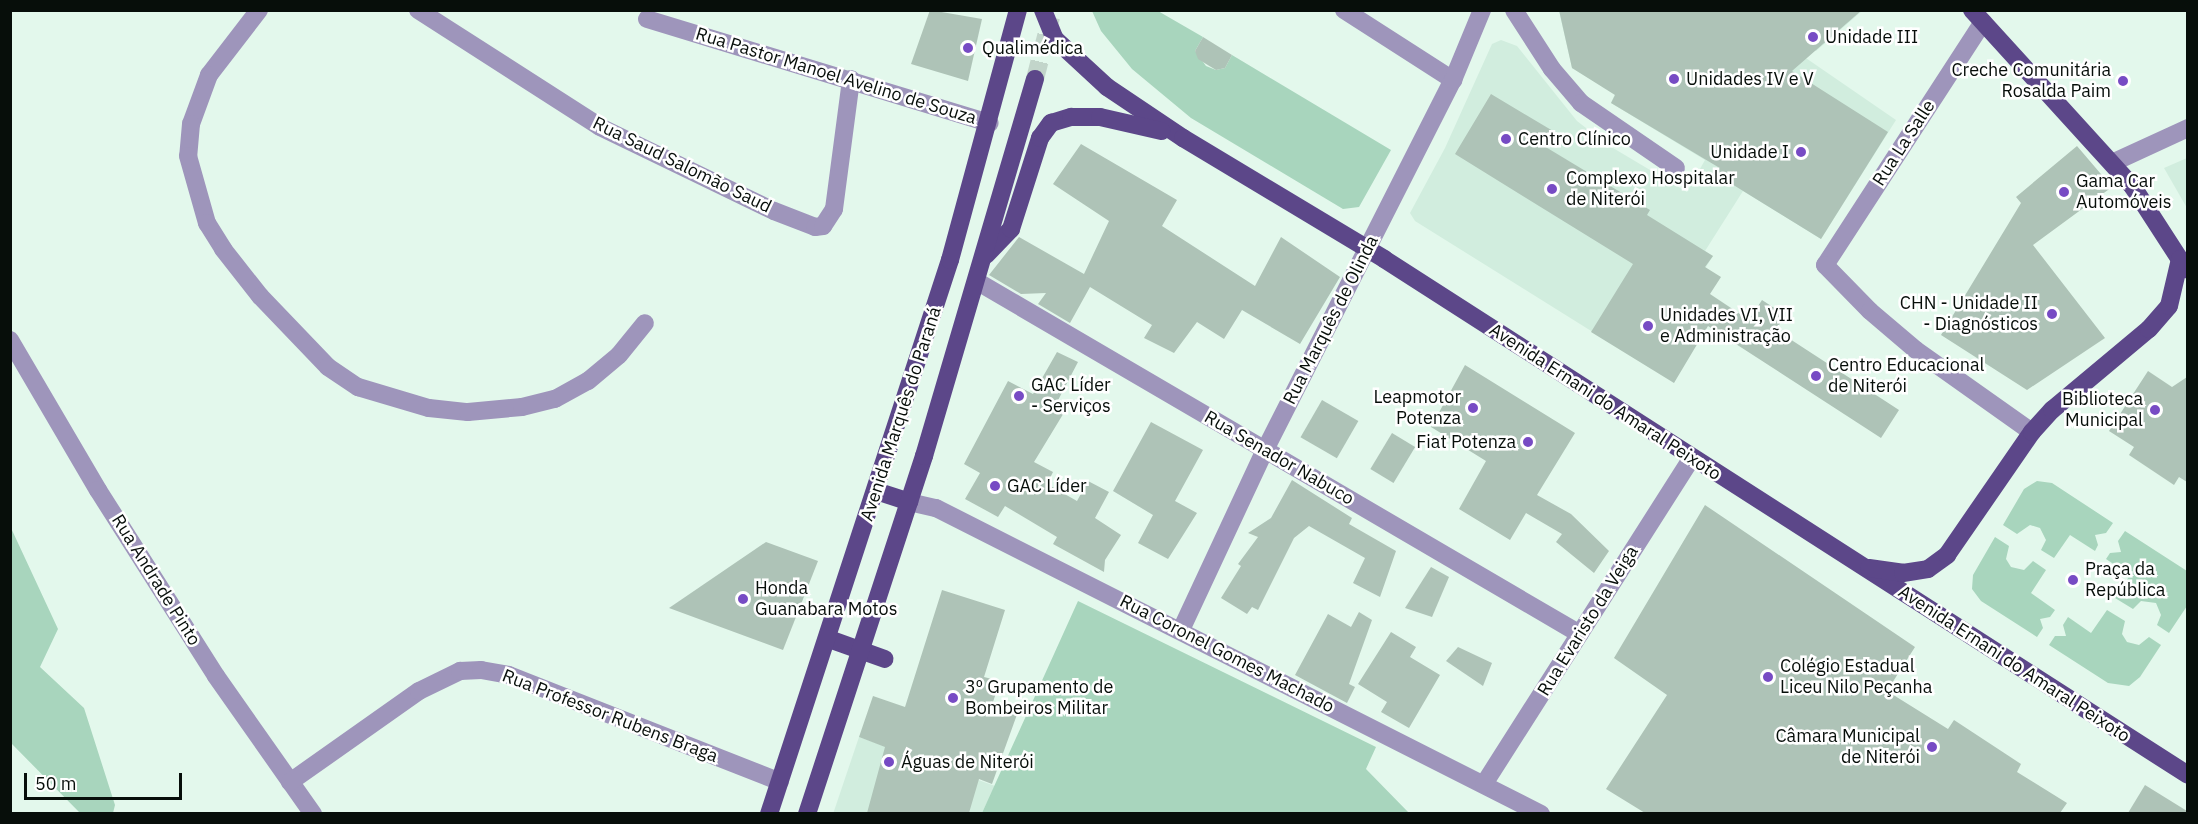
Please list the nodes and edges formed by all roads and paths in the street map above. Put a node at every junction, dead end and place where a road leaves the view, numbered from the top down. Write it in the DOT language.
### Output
graph roads {
  1 [pos="259,10"];
  2 [pos="418,10"];
  3 [pos="1018,10"];
  4 [pos="1043,10"];
  5 [pos="1344,10"];
  6 [pos="1482,10"];
  7 [pos="1514,10"];
  8 [pos="1977,16"];
  9 [pos="647,19"];
  10 [pos="850,79"];
  11 [pos="1035,79"];
  12 [pos="1453,80"];
  13 [pos="990,123"];
  14 [pos="2187,128"];
  15 [pos="1183,138"];
  16 [pos="2112,163"];
  17 [pos="1676,168"];
  18 [pos="1367,249"];
  19 [pos="986,255"];
  20 [pos="2184,265"];
  21 [pos="978,282"];
  22 [pos="645,323"];
  23 [pos="10,340"];
  24 [pos="2032,432"];
  25 [pos="1265,450"];
  26 [pos="1692,458"];
  27 [pos="876,491"];
  28 [pos="909,502"];
  29 [pos="1864,568"];
  30 [pos="1180,630"];
  31 [pos="1580,634"];
  32 [pos="829,639"];
  33 [pos="862,651"];
  34 [pos="885,659"];
  35 [pos="2187,775"];
  36 [pos="290,782"];
  37 [pos="780,782"];
  38 [pos="1485,784"];
  39 [pos="313,813"];
  40 [pos="769,813"];
  41 [pos="807,813"];
  42 [pos="1541,813"];
  1 -- 22 [label="street"];
  2 -- 10 [label="street, Rua Saud Salomão Saud"];
  3 -- 13 [label="main road, Avenida Marquês do Paraná"];
  4 -- 15 [label="main road, Avenida Ernani do Amaral Peixoto"];
  5 -- 12 [label="street"];
  6 -- 12 [label="street, Rua Marquês de Olinda"];
  7 -- 17 [label="street"];
  8 -- 16 [label="main road"];
  8 -- 24 [label="street, Rua La Salle"];
  9 -- 10 [label="street, Rua Pastor Manoel Avelino de Souza"];
  10 -- 13 [label="street, Rua Pastor Manoel Avelino de Souza"];
  11 -- 19 [label="main road, Avenida Marquês do Paraná"];
  12 -- 18 [label="street, Rua Marquês de Olinda"];
  13 -- 27 [label="main road, Avenida Marquês do Paraná"];
  14 -- 16 [label="street"];
  15 -- 18 [label="main road, Avenida Ernani do Amaral Peixoto"];
  15 -- 19 [label="main road"];
  16 -- 20 [label="main road"];
  18 -- 25 [label="street, Rua Marquês de Olinda"];
  18 -- 26 [label="main road, Avenida Ernani do Amaral Peixoto"];
  19 -- 21 [label="main road, Avenida Marquês do Paraná"];
  20 -- 24 [label="main road"];
  21 -- 25 [label="street, Rua Senador Nabuco"];
  21 -- 28 [label="main road, Avenida Marquês do Paraná"];
  23 -- 36 [label="street, Rua Andrade Pinto"];
  24 -- 29 [label="main road"];
  25 -- 30 [label="street, Rua Marquês de Olinda"];
  25 -- 31 [label="street, Rua Senador Nabuco"];
  26 -- 29 [label="main road, Avenida Ernani do Amaral Peixoto"];
  26 -- 31 [label="street, Rua Evaristo da Veiga"];
  27 -- 28 [label="main road"];
  27 -- 32 [label="main road, Avenida Marquês do Paraná"];
  28 -- 30 [label="street, Rua Coronel Gomes Machado"];
  28 -- 33 [label="main road, Avenida Marquês do Paraná"];
  29 -- 35 [label="main road, Avenida Ernani do Amaral Peixoto"];
  30 -- 38 [label="street, Rua Coronel Gomes Machado"];
  31 -- 38 [label="street, Rua Evaristo da Veiga"];
  32 -- 33 [label="main road"];
  32 -- 37 [label="main road, Avenida Marquês do Paraná"];
  33 -- 34 [label="main road"];
  33 -- 41 [label="main road, Avenida Marquês do Paraná"];
  36 -- 37 [label="street, Rua Professor Rubens Braga"];
  36 -- 39 [label="street, Rua Andrade Pinto"];
  37 -- 40 [label="main road, Avenida Marquês do Paraná"];
  38 -- 42 [label="street, Rua Coronel Gomes Machado"];
}
